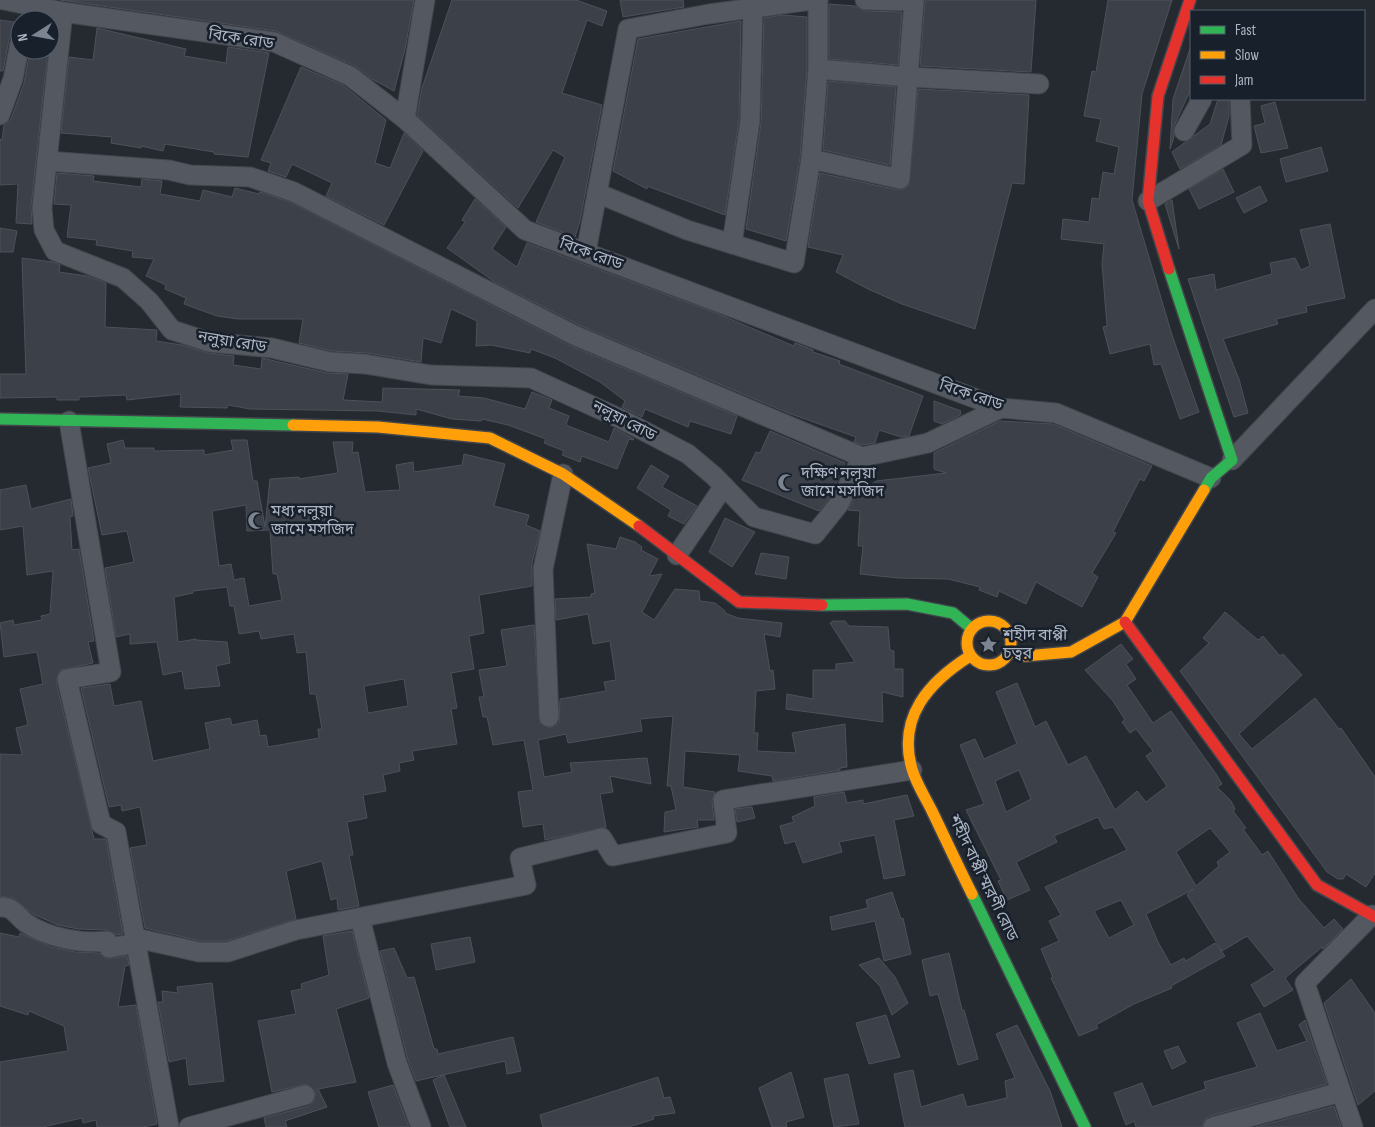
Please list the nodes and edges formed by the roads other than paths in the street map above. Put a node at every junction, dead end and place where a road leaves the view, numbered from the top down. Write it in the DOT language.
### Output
graph roads {
  1 [pos="4,0"];
  2 [pos="425,0"];
  3 [pos="812,0"];
  4 [pos="818,0"];
  5 [pos="865,0"];
  6 [pos="914,0"];
  7 [pos="1190,0"];
  8 [pos="753,8"];
  9 [pos="22,10"];
  10 [pos="63,12"];
  11 [pos="17,60"];
  12 [pos="818,69"];
  13 [pos="908,77"];
  14 [pos="1038,84"];
  15 [pos="1201,100"];
  16 [pos="1240,100"];
  17 [pos="0,115"];
  18 [pos="405,119"];
  19 [pos="1184,132"];
  20 [pos="811,159"];
  21 [pos="47,161"];
  22 [pos="597,193"];
  23 [pos="1148,201"];
  24 [pos="732,244"];
  25 [pos="586,252"];
  26 [pos="1375,309"];
  27 [pos="1001,408"];
  28 [pos="0,419"];
  29 [pos="69,421"];
  30 [pos="862,457"];
  31 [pos="1232,460"];
  32 [pos="563,474"];
  33 [pos="1211,478"];
  34 [pos="724,486"];
  35 [pos="677,555"];
  36 [pos="1125,622"];
  37 [pos="972,629"];
  38 [pos="1009,651"];
  39 [pos="970,656"];
  40 [pos="549,717"];
  41 [pos="912,770"];
  42 [pos="0,907"];
  43 [pos="1374,916"];
  44 [pos="360,918"];
  45 [pos="137,940"];
  46 [pos="1341,1092"];
  47 [pos="305,1095"];
  48 [pos="169,1127"];
  49 [pos="189,1127"];
  50 [pos="421,1127"];
  51 [pos="1085,1127"];
  52 [pos="1213,1127"];
  53 [pos="1353,1127"];
  1 -- 9 [label="street, বিকে রোড"];
  2 -- 18 [label="street"];
  3 -- 8 [label="street"];
  4 -- 12 [label="street"];
  5 -- 6 [label="street"];
  6 -- 13 [label="street"];
  7 -- 23 [label="street"];
  8 -- 22 [label="street"];
  8 -- 24 [label="street"];
  10 -- 18 [label="street, বিকে রোড"];
  10 -- 21 [label="street"];
  11 -- 17 [label="street"];
  12 -- 13 [label="street"];
  12 -- 20 [label="street"];
  13 -- 14 [label="street"];
  13 -- 20 [label="street"];
  15 -- 19 [label="street"];
  16 -- 23 [label="street"];
  18 -- 25 [label="street, বিকে রোড"];
  20 -- 24 [label="street"];
  21 -- 30 [label="street"];
  21 -- 34 [label="street, নলুয়া রোড"];
  22 -- 24 [label="street"];
  22 -- 25 [label="street"];
  23 -- 31 [label="street"];
  25 -- 27 [label="street, বিকে রোড"];
  26 -- 31 [label="street"];
  27 -- 30 [label="street"];
  27 -- 33 [label="street, বিকে রোড"];
  28 -- 29 [label="street"];
  29 -- 32 [label="street"];
  29 -- 45 [label="street"];
  30 -- 34 [label="street, নলুয়া রোড"];
  31 -- 33 [label="street"];
  32 -- 35 [label="street"];
  32 -- 40 [label="street"];
  33 -- 36 [label="street"];
  34 -- 35 [label="street"];
  35 -- 37 [label="street"];
  36 -- 38 [label="street"];
  36 -- 43 [label="street"];
  37 -- 38 [label="street"];
  37 -- 39 [label="street"];
  38 -- 39 [label="street"];
  39 -- 41 [label="street, শহীদ বাপ্পী স্মরণী রোড"];
  41 -- 44 [label="street"];
  41 -- 51 [label="street, শহীদ বাপ্পী স্মরণী রোড"];
  42 -- 45 [label="street"];
  43 -- 46 [label="street"];
  44 -- 45 [label="street"];
  44 -- 50 [label="street"];
  45 -- 48 [label="street"];
  46 -- 52 [label="street"];
  46 -- 53 [label="street"];
  47 -- 49 [label="street"];
}
